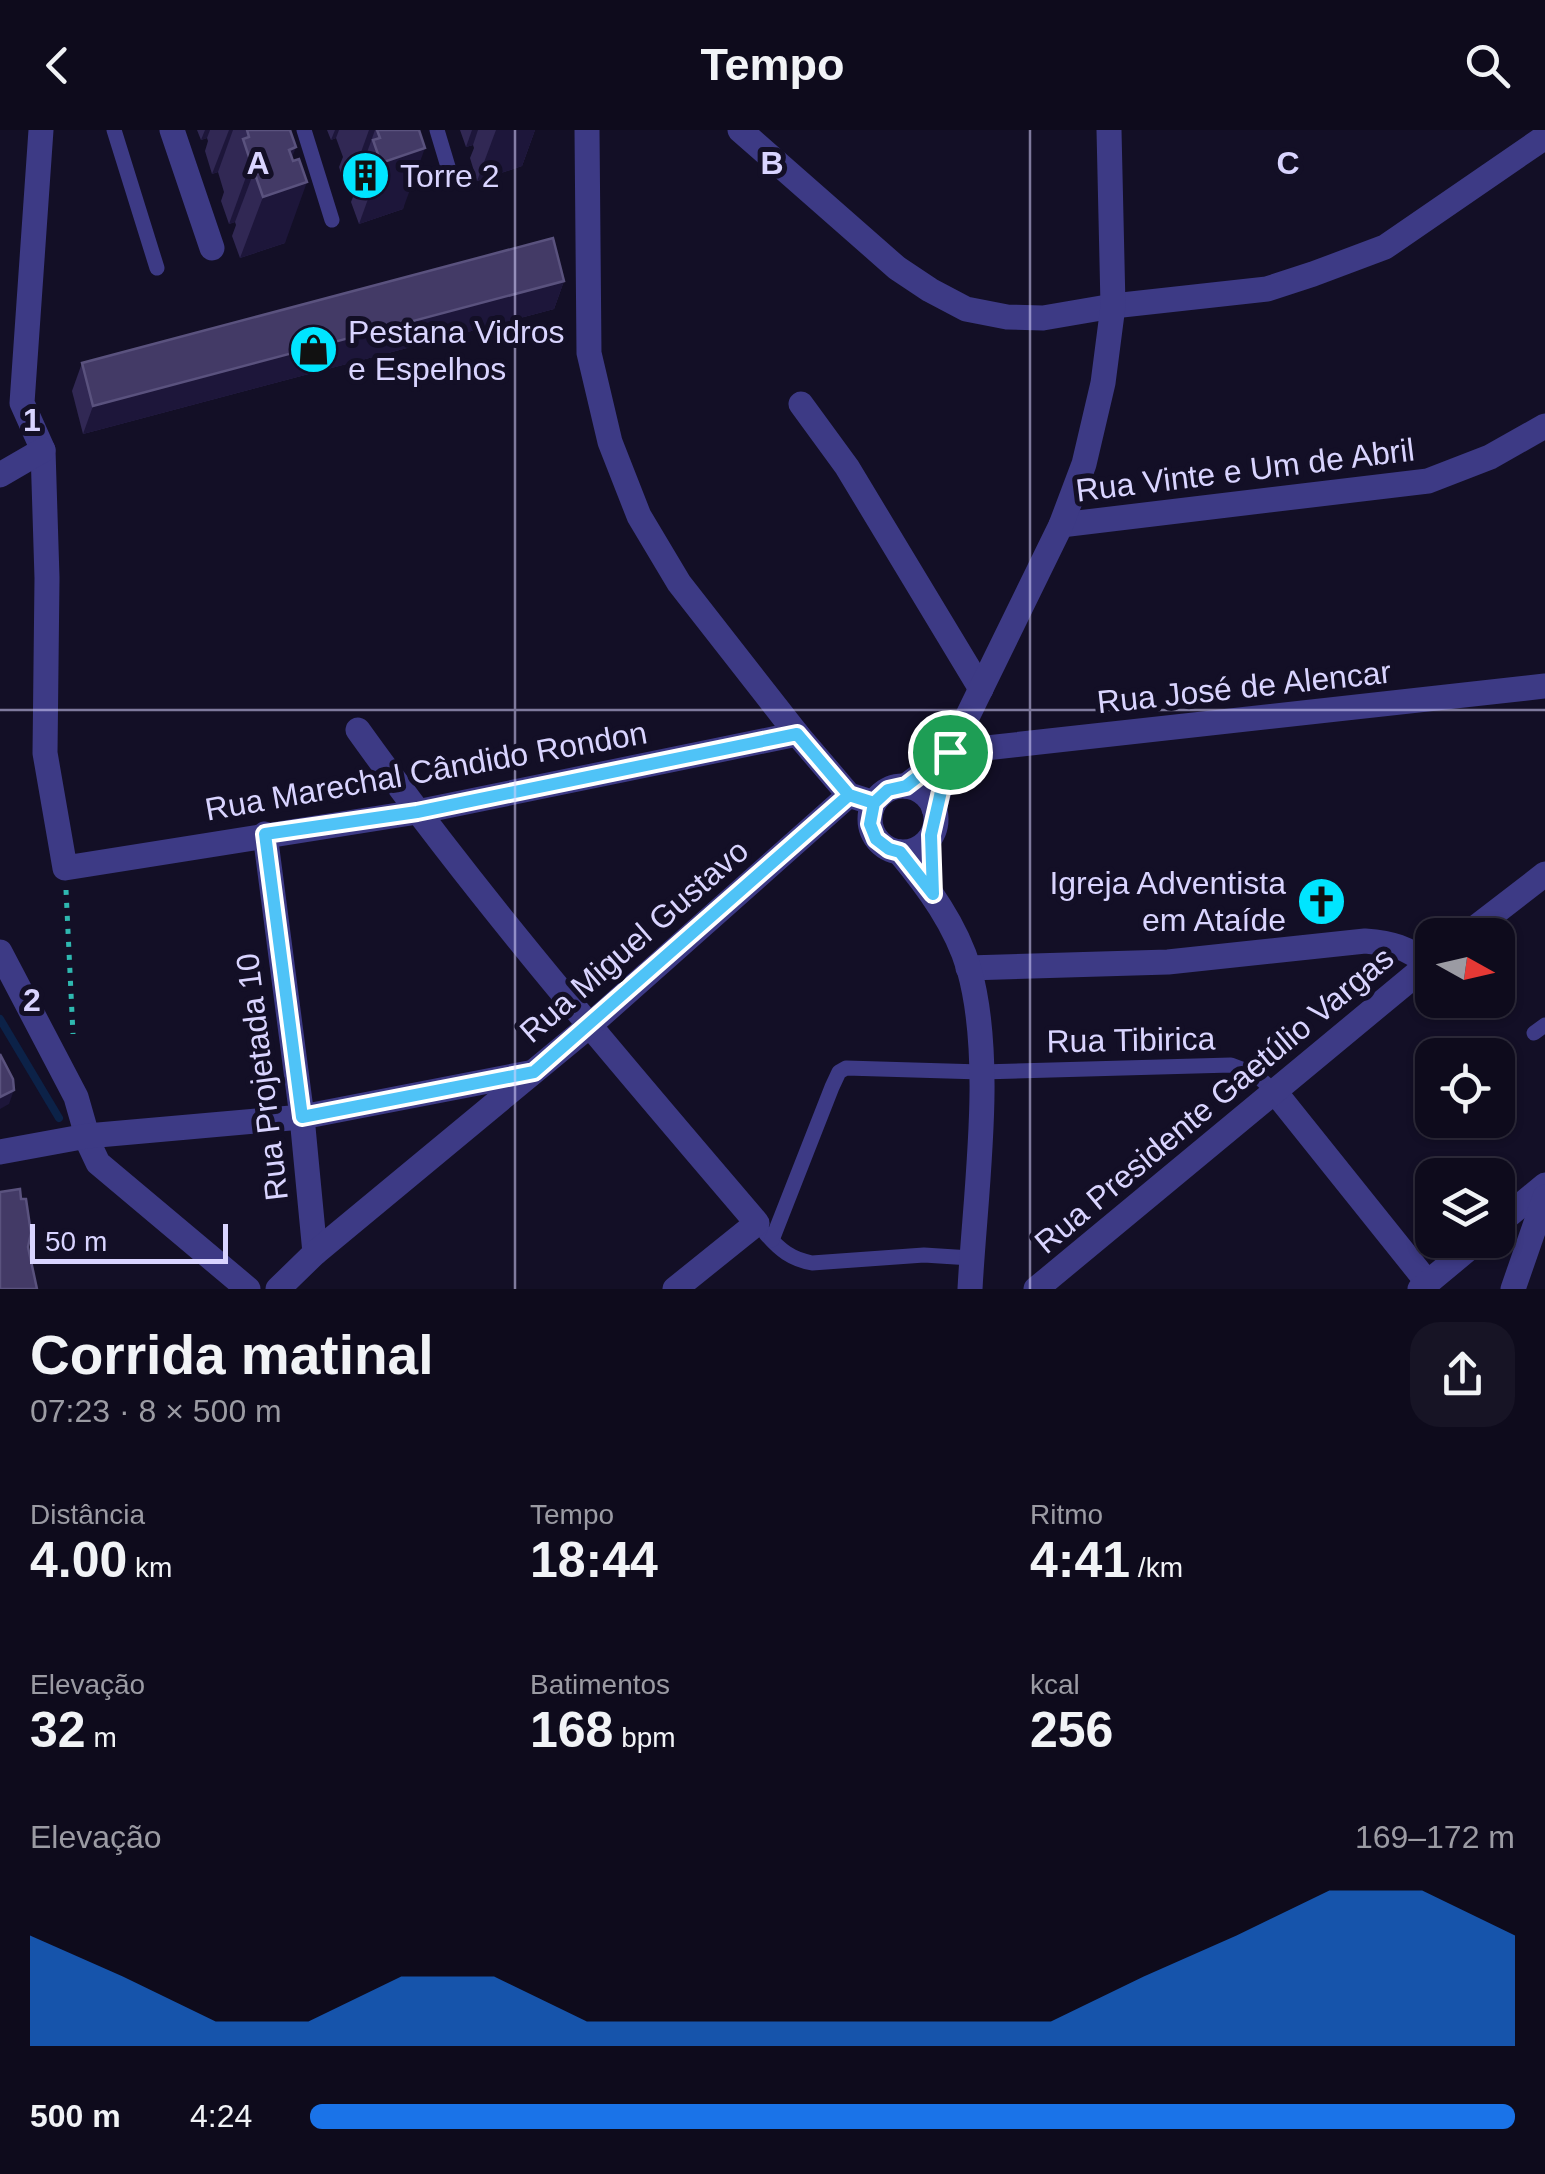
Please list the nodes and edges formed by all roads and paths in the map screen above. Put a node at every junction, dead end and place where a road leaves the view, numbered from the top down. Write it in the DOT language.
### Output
graph roads {
  1 [pos="40,130"];
  2 [pos="114,130"];
  3 [pos="172,130"];
  4 [pos="304,130"];
  5 [pos="438,130"];
  6 [pos="586,130"];
  7 [pos="740,130"];
  8 [pos="1109,130"];
  9 [pos="1545,136"];
  10 [pos="452,180"];
  11 [pos="332,220"];
  12 [pos="212,248"];
  13 [pos="156,268"];
  14 [pos="1113,306"];
  15 [pos="800,404"];
  16 [pos="1545,426"];
  17 [pos="43,450"];
  18 [pos="0,475"];
  19 [pos="1061,526"];
  20 [pos="1545,686"];
  21 [pos="981,689"];
  22 [pos="358,730"];
  23 [pos="797,734"];
  24 [pos="950,752"];
  25 [pos="906,786"];
  26 [pos="862,799"];
  27 [pos="417,812"];
  28 [pos="933,822"];
  29 [pos="265,834"];
  30 [pos="900,852"];
  31 [pos="65,868"];
  32 [pos="1545,874"];
  33 [pos="933,894"];
  34 [pos="1488,918"];
  35 [pos="0,952"];
  36 [pos="1415,953"];
  37 [pos="968,968"];
  38 [pos="1415,975"];
  39 [pos="589,1026"];
  40 [pos="73,1040"];
  41 [pos="534,1072"];
  42 [pos="981,1072"];
  43 [pos="1274,1092"];
  44 [pos="302,1117"];
  45 [pos="88,1136"];
  46 [pos="0,1152"];
  47 [pos="1545,1185"];
  48 [pos="1545,1197"];
  49 [pos="1515,1210"];
  50 [pos="764,1232"];
  51 [pos="315,1252"];
  52 [pos="972,1258"];
  53 [pos="1457,1258"];
  54 [pos="1424,1286"];
  55 [pos="248,1289"];
  56 [pos="278,1289"];
  57 [pos="675,1289"];
  58 [pos="970,1289"];
  59 [pos="1036,1289"];
  60 [pos="1513,1289"];
  1 -- 17 [label="street"];
  2 -- 13 [label="lane"];
  3 -- 12 [label="street"];
  4 -- 11 [label="lane"];
  5 -- 10 [label="lane"];
  6 -- 23 [label="street"];
  7 -- 14 [label="street"];
  8 -- 14 [label="street"];
  9 -- 14 [label="street"];
  14 -- 19 [label="street"];
  15 -- 21 [label="street"];
  16 -- 19 [label="street, Rua Vinte e Um de Abril"];
  17 -- 18 [label="street"];
  17 -- 31 [label="street"];
  19 -- 21 [label="street"];
  20 -- 24 [label="street, Rua José de Alencar"];
  21 -- 24 [label="street"];
  22 -- 27 [label="street"];
  23 -- 26 [label="street"];
  23 -- 27 [label="street, Rua Marechal Cândido Rondon"];
  24 -- 25 [label="street"];
  24 -- 28 [label="street"];
  25 -- 26 [label="street"];
  25 -- 28 [label="street"];
  26 -- 30 [label="street"];
  26 -- 39 [label="street, Rua Miguel Gustavo"];
  27 -- 29 [label="street, Rua Marechal Cândido Rondon"];
  27 -- 39 [label="street"];
  28 -- 30 [label="street"];
  28 -- 33 [label="street"];
  29 -- 31 [label="street, Rua Marechal Cândido Rondon"];
  29 -- 44 [label="street, Rua Projetada 10"];
  30 -- 33 [label="street"];
  31 -- 40 [label="path"];
  32 -- 34 [label="street"];
  33 -- 37 [label="street"];
  35 -- 45 [label="street"];
  36 -- 37 [label="street"];
  37 -- 42 [label="street"];
  38 -- 43 [label="street, Rua Presidente Gaetúlio Vargas"];
  39 -- 41 [label="street, Rua Miguel Gustavo"];
  39 -- 50 [label="street"];
  41 -- 44 [label="street"];
  41 -- 51 [label="street, Rua Miguel Gustavo"];
  42 -- 43 [label="lane, Rua Tibirica"];
  42 -- 50 [label="lane, Rua Tibirica"];
  42 -- 52 [label="street"];
  43 -- 54 [label="street"];
  43 -- 59 [label="street, Rua Presidente Gaetúlio Vargas"];
  44 -- 45 [label="street"];
  44 -- 51 [label="street, Rua Projetada 10"];
  45 -- 46 [label="street"];
  45 -- 55 [label="street"];
  47 -- 49 [label="street"];
  48 -- 60 [label="street"];
  50 -- 52 [label="lane"];
  50 -- 57 [label="street"];
  51 -- 56 [label="street, Rua Miguel Gustavo"];
  52 -- 58 [label="street"];
  53 -- 54 [label="street"];
}
